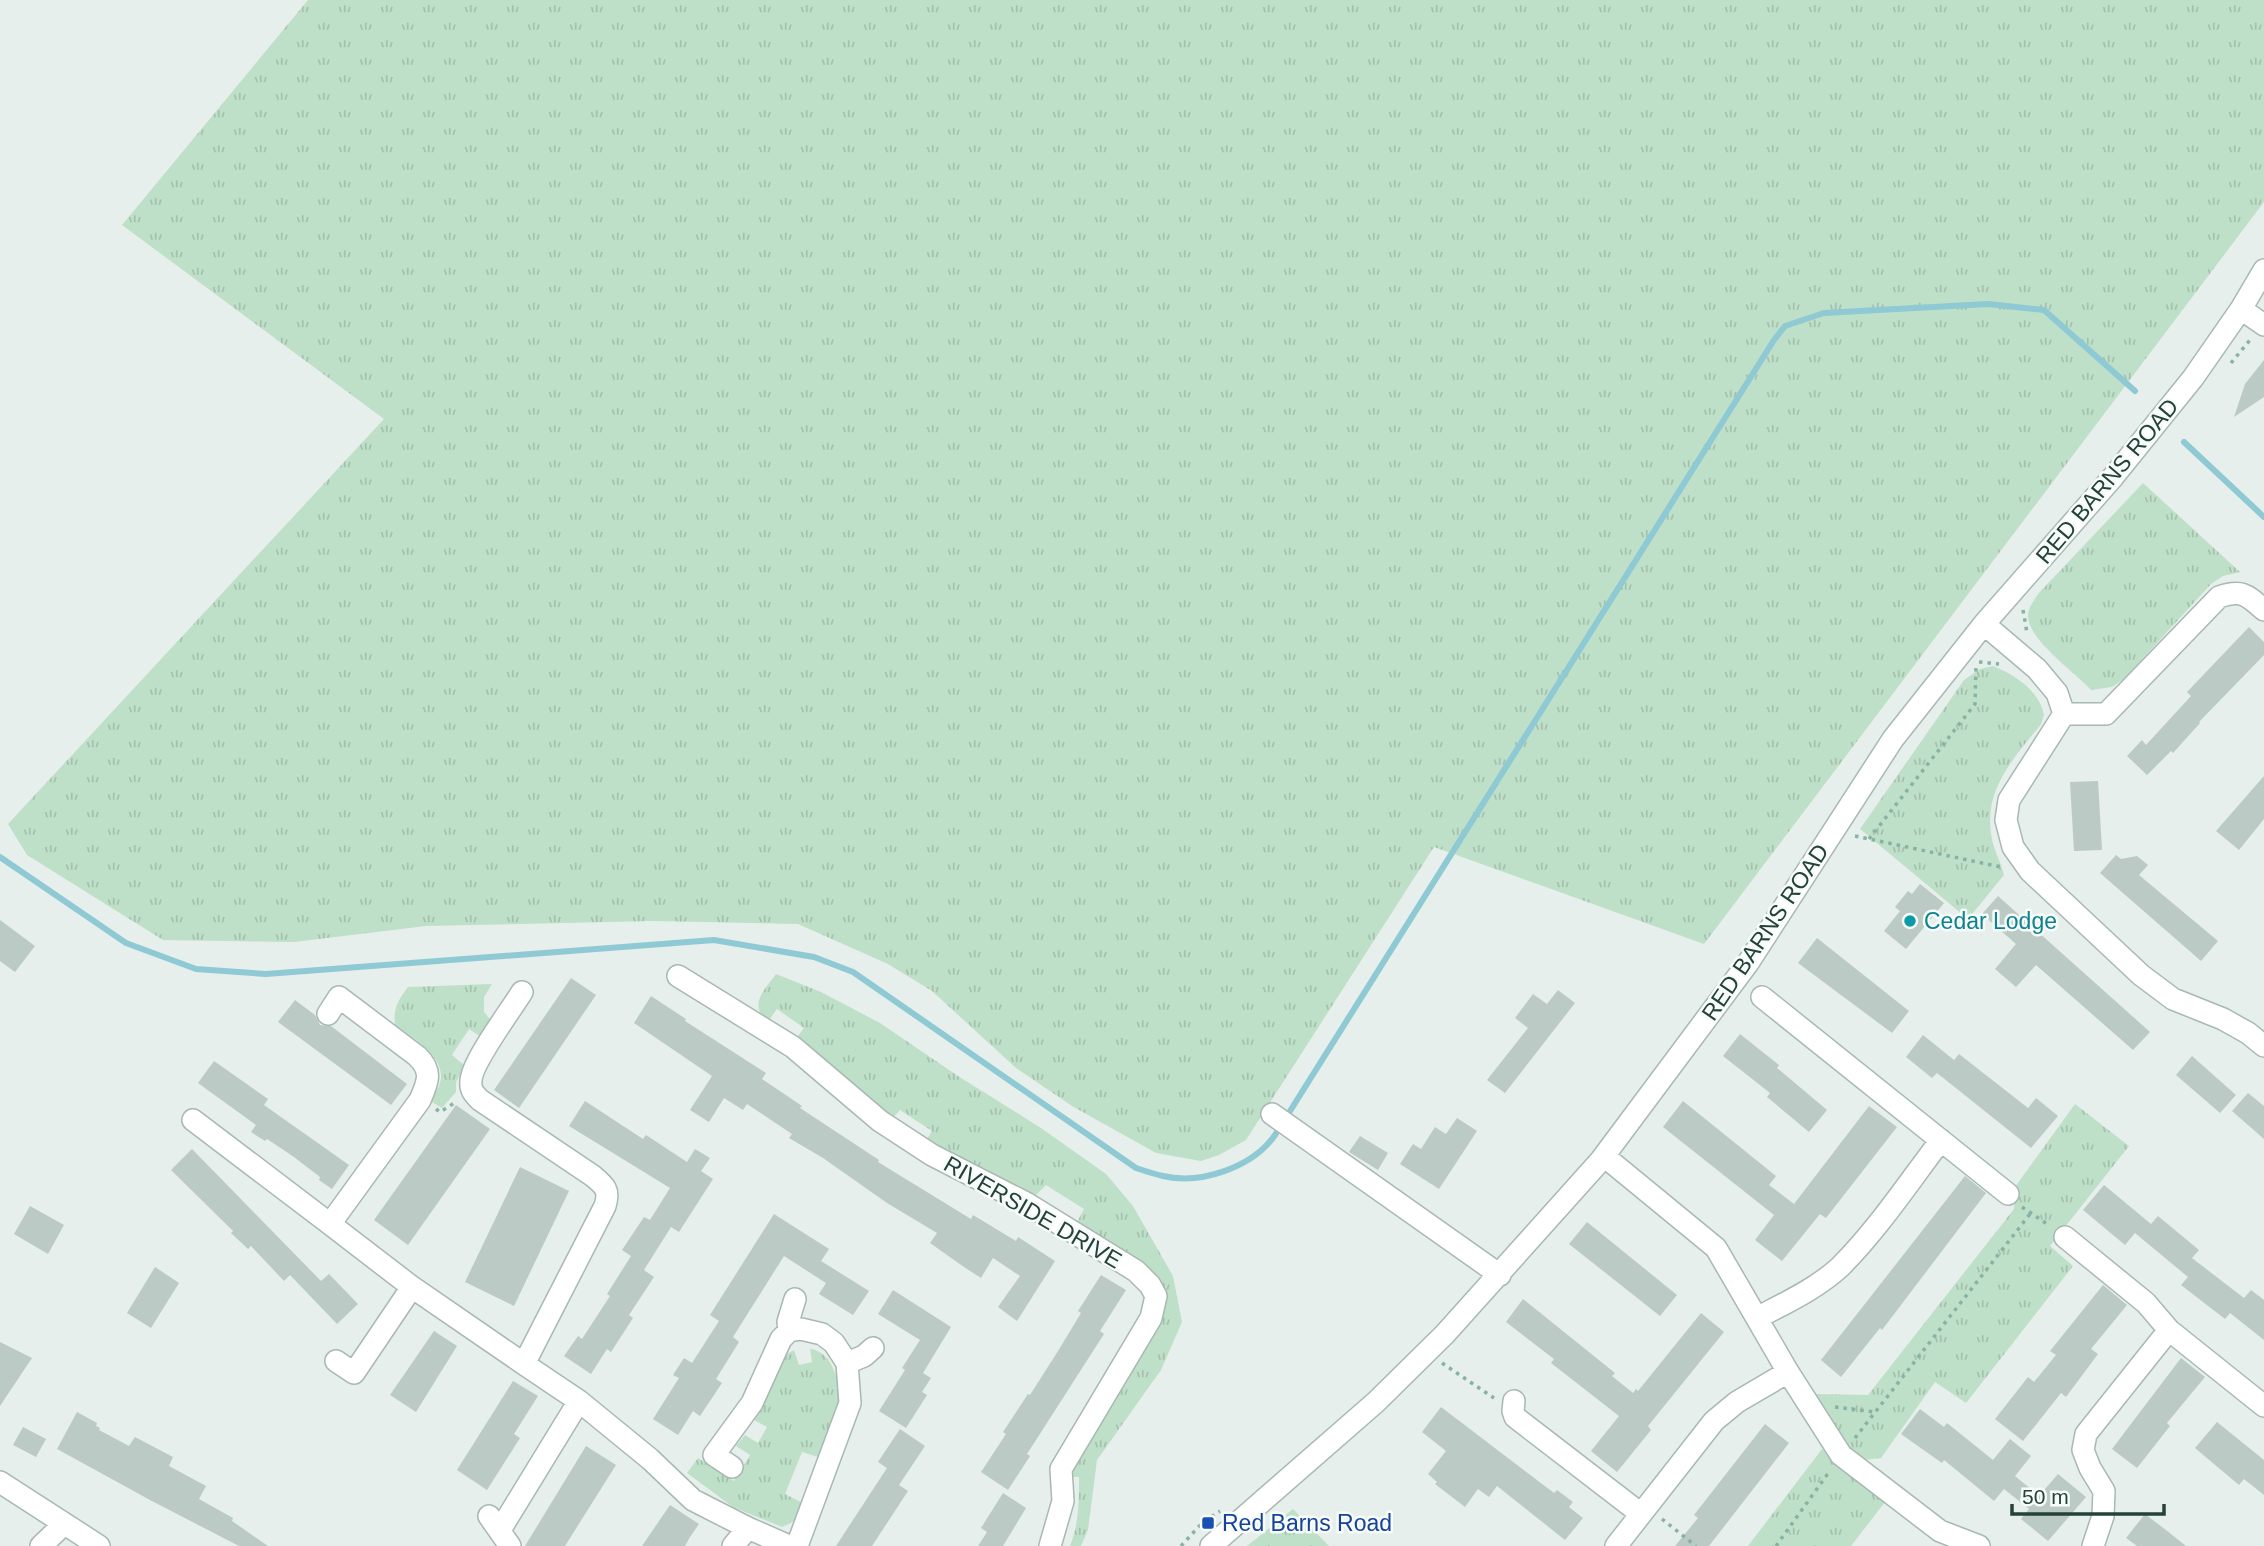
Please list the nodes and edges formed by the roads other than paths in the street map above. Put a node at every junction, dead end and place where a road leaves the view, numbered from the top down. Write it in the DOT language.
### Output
graph roads {
  1 [pos="2264,270"];
  2 [pos="2241,309"];
  3 [pos="2264,326"];
  4 [pos="2264,610"];
  5 [pos="1980,629"];
  6 [pos="2064,714"];
  7 [pos="678,976"];
  8 [pos="522,992"];
  9 [pos="1762,997"];
  10 [pos="328,1014"];
  11 [pos="2264,1046"];
  12 [pos="1272,1114"];
  13 [pos="193,1120"];
  14 [pos="1941,1140"];
  15 [pos="1604,1156"];
  16 [pos="2008,1194"];
  17 [pos="330,1224"];
  18 [pos="2065,1237"];
  19 [pos="1500,1275"];
  20 [pos="412,1287"];
  21 [pos="795,1299"];
  22 [pos="1757,1318"];
  23 [pos="2169,1330"];
  24 [pos="789,1331"];
  25 [pos="873,1348"];
  26 [pos="336,1361"];
  27 [pos="847,1363"];
  28 [pos="524,1364"];
  29 [pos="1788,1372"];
  30 [pos="579,1401"];
  31 [pos="1514,1406"];
  32 [pos="2264,1406"];
  33 [pos="732,1467"];
  34 [pos="0,1482"];
  35 [pos="1644,1510"];
  36 [pos="64,1524"];
  37 [pos="748,1528"];
  38 [pos="499,1531"];
  39 [pos="1975,1545"];
  40 [pos="41,1546"];
  41 [pos="99,1546"];
  42 [pos="733,1546"];
  43 [pos="789,1546"];
  44 [pos="797,1546"];
  45 [pos="1050,1546"];
  46 [pos="1211,1546"];
  47 [pos="1616,1546"];
  48 [pos="2093,1546"];
  1 -- 2 [label="street, RED BARNS ROAD"];
  2 -- 3 [label="street"];
  2 -- 5 [label="street, RED BARNS ROAD"];
  4 -- 6 [label="street"];
  5 -- 6 [label="street"];
  5 -- 15 [label="street, RED BARNS ROAD"];
  6 -- 11 [label="street"];
  7 -- 45 [label="street, RIVERSIDE DRIVE"];
  8 -- 28 [label="street"];
  9 -- 14 [label="street"];
  10 -- 17 [label="street"];
  12 -- 19 [label="street"];
  13 -- 17 [label="street"];
  14 -- 16 [label="street"];
  14 -- 22 [label="street"];
  15 -- 19 [label="street, RED BARNS ROAD"];
  15 -- 22 [label="street"];
  17 -- 20 [label="street"];
  18 -- 23 [label="street"];
  19 -- 46 [label="street, RED BARNS ROAD"];
  20 -- 26 [label="street"];
  20 -- 28 [label="street"];
  21 -- 24 [label="street"];
  22 -- 29 [label="street"];
  23 -- 32 [label="street"];
  23 -- 48 [label="street"];
  24 -- 27 [label="street"];
  24 -- 33 [label="street"];
  25 -- 27 [label="street"];
  27 -- 44 [label="street"];
  28 -- 30 [label="street"];
  29 -- 35 [label="street"];
  29 -- 39 [label="street"];
  30 -- 37 [label="street"];
  30 -- 38 [label="street"];
  31 -- 35 [label="street"];
  34 -- 36 [label="street"];
  35 -- 47 [label="street"];
  36 -- 40 [label="street"];
  36 -- 41 [label="street"];
  37 -- 42 [label="street"];
  37 -- 43 [label="street"];
}
